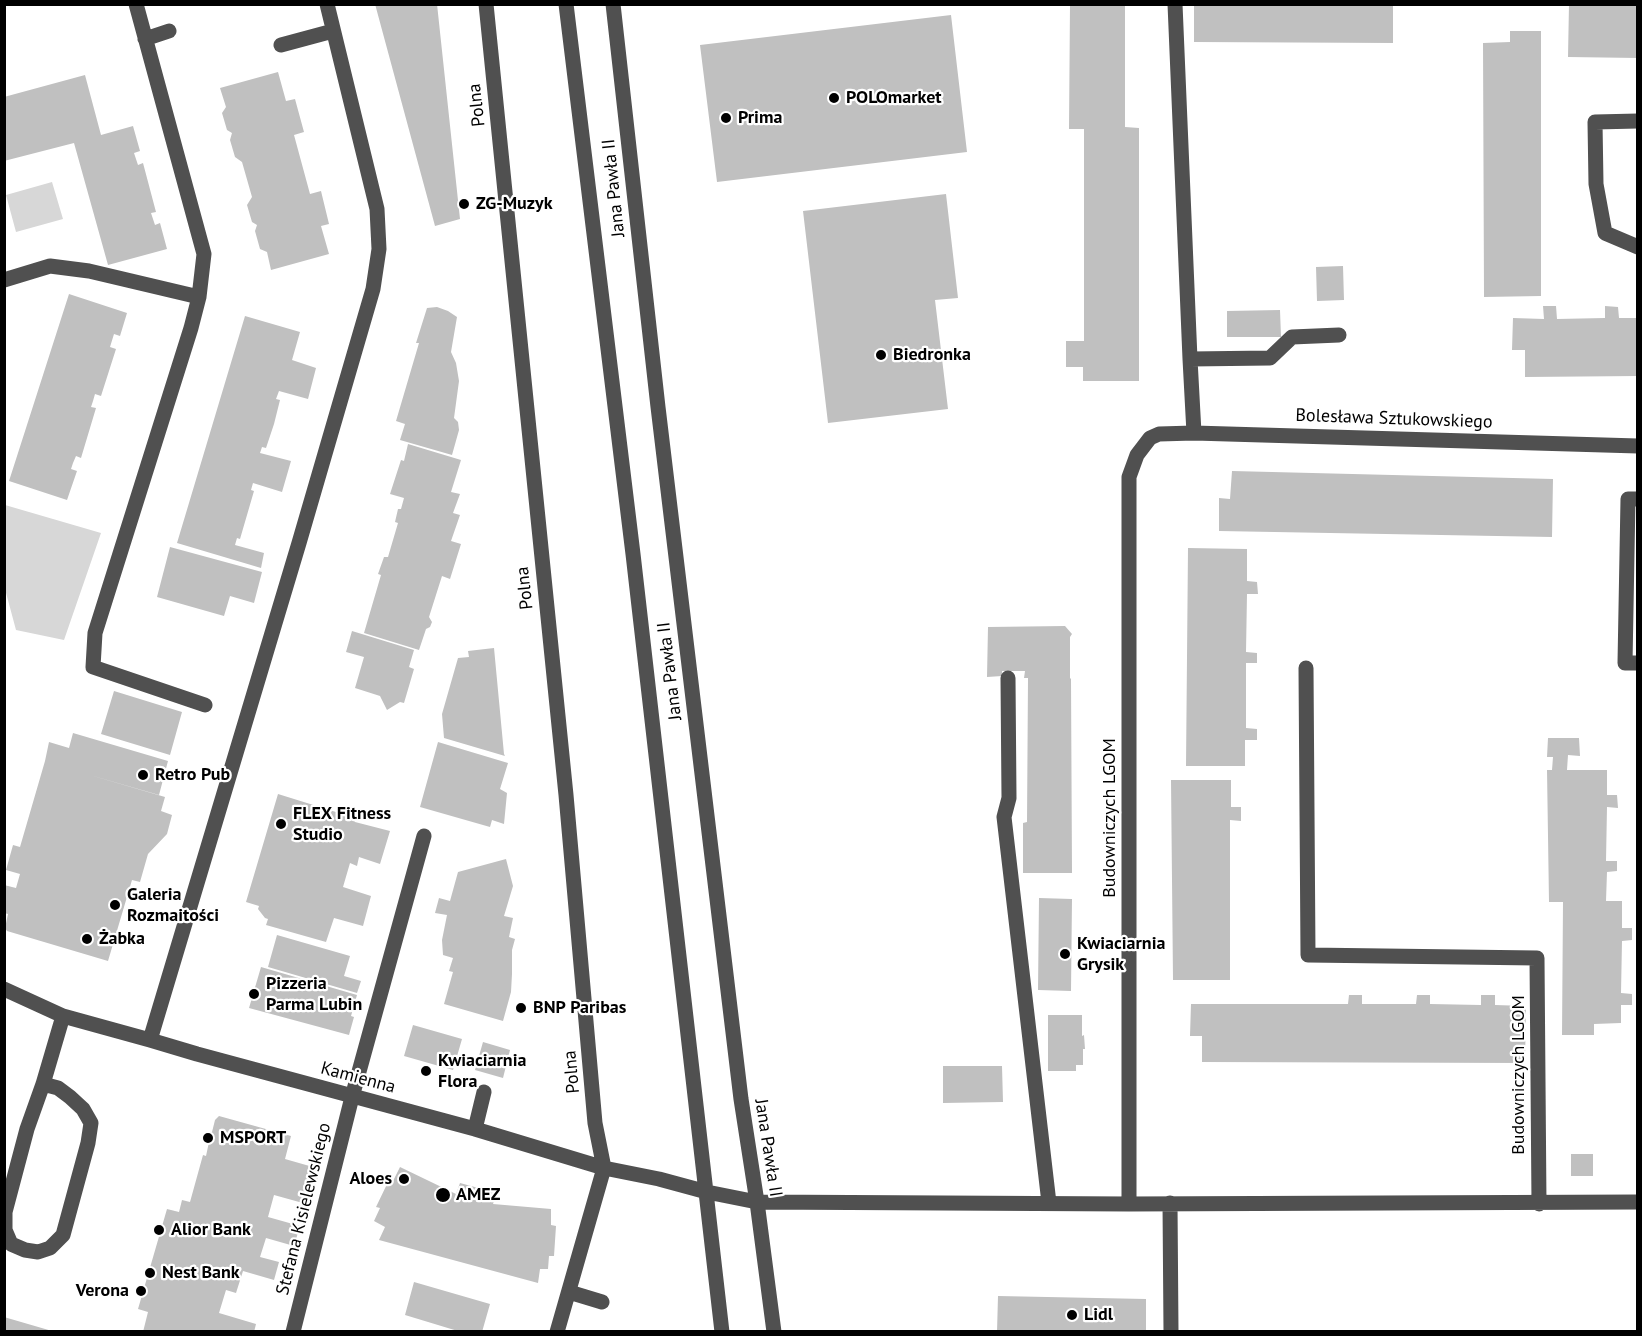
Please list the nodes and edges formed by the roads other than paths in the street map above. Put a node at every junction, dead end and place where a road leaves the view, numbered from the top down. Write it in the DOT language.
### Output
graph roads {
  1 [pos="136,4"];
  2 [pos="327,4"];
  3 [pos="486,4"];
  4 [pos="566,4"];
  5 [pos="613,4"];
  6 [pos="1175,4"];
  7 [pos="169,31"];
  8 [pos="333,31"];
  9 [pos="145,39"];
  10 [pos="281,45"];
  11 [pos="1638,121"];
  12 [pos="1638,247"];
  13 [pos="4,280"];
  14 [pos="199,297"];
  15 [pos="1339,335"];
  16 [pos="1190,359"];
  17 [pos="1194,433"];
  18 [pos="1150,438"];
  19 [pos="1638,446"];
  20 [pos="1638,499"];
  21 [pos="1638,663"];
  22 [pos="1306,668"];
  23 [pos="1008,678"];
  24 [pos="205,705"];
  25 [pos="424,836"];
  26 [pos="4,989"];
  27 [pos="63,1016"];
  28 [pos="150,1040"];
  29 [pos="43,1084"];
  30 [pos="484,1092"];
  31 [pos="352,1097"];
  32 [pos="475,1129"];
  33 [pos="604,1168"];
  34 [pos="707,1192"];
  35 [pos="757,1202"];
  36 [pos="1638,1202"];
  37 [pos="1049,1203"];
  38 [pos="1170,1203"];
  39 [pos="1130,1204"];
  40 [pos="1539,1204"];
  41 [pos="569,1292"];
  42 [pos="602,1302"];
  43 [pos="293,1332"];
  44 [pos="557,1332"];
  45 [pos="722,1332"];
  46 [pos="774,1332"];
  47 [pos="1171,1332"];
  1 -- 9 [label="street"];
  2 -- 8 [label="street"];
  3 -- 33 [label="street, Polna"];
  4 -- 34 [label="street, Jana Pawła II"];
  5 -- 35 [label="street, Jana Pawła II"];
  6 -- 16 [label="street"];
  7 -- 9 [label="street"];
  8 -- 10 [label="street"];
  8 -- 28 [label="street"];
  9 -- 14 [label="street"];
  11 -- 12 [label="street"];
  13 -- 14 [label="street"];
  14 -- 24 [label="street"];
  15 -- 16 [label="street"];
  16 -- 17 [label="street"];
  17 -- 18 [label="street, Bolesława Sztukowskiego"];
  17 -- 19 [label="street, Bolesława Sztukowskiego"];
  18 -- 39 [label="street, Budowniczych LGOM"];
  20 -- 21 [label="street"];
  22 -- 40 [label="street, Budowniczych LGOM"];
  23 -- 37 [label="street"];
  25 -- 31 [label="street, Stefana Kisielewskiego"];
  26 -- 27 [label="street, Kamienna"];
  27 -- 28 [label="street, Kamienna"];
  27 -- 29 [label="street"];
  28 -- 31 [label="street, Kamienna"];
  29 -- 29 [label="street"];
  30 -- 32 [label="street"];
  31 -- 32 [label="street, Kamienna"];
  31 -- 43 [label="street, Stefana Kisielewskiego"];
  32 -- 33 [label="street, Kamienna"];
  33 -- 34 [label="street, Kamienna"];
  33 -- 41 [label="street"];
  34 -- 35 [label="street, Kamienna"];
  34 -- 45 [label="street, Jana Pawła II"];
  35 -- 37 [label="street"];
  35 -- 46 [label="street, Jana Pawła II"];
  36 -- 40 [label="street"];
  37 -- 39 [label="street"];
  38 -- 39 [label="street"];
  38 -- 40 [label="street"];
  38 -- 47 [label="street"];
  41 -- 42 [label="street"];
  41 -- 44 [label="street"];
}
